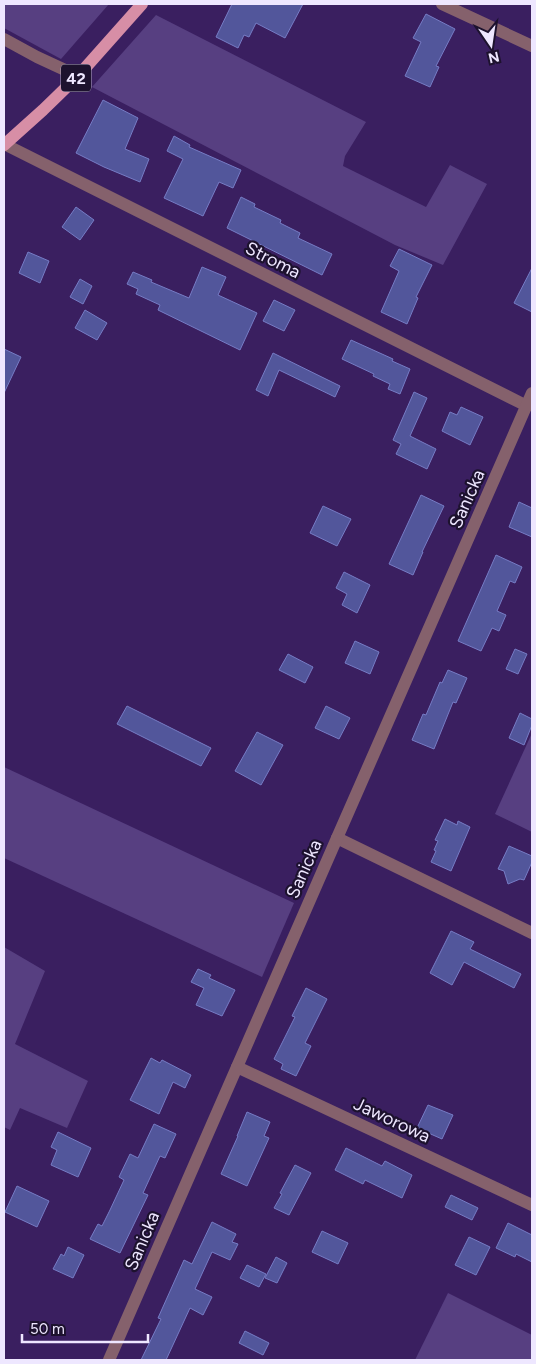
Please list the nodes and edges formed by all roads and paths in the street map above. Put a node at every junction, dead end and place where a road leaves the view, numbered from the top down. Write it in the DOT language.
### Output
graph roads {
  1 [pos="142,4"];
  2 [pos="442,4"];
  3 [pos="4,39"];
  4 [pos="532,46"];
  5 [pos="78,76"];
  6 [pos="4,144"];
  7 [pos="532,393"];
  8 [pos="527,406"];
  9 [pos="337,838"];
  10 [pos="532,934"];
  11 [pos="237,1067"];
  12 [pos="532,1205"];
  13 [pos="110,1360"];
  1 -- 5 [label="main road, 42"];
  2 -- 4 [label="street"];
  3 -- 5 [label="street"];
  5 -- 6 [label="main road, 42"];
  6 -- 8 [label="street, Stroma"];
  7 -- 8 [label="street, Sanicka"];
  8 -- 9 [label="street, Sanicka"];
  9 -- 10 [label="street"];
  9 -- 11 [label="street, Sanicka"];
  11 -- 12 [label="street, Jaworowa"];
  11 -- 13 [label="street, Sanicka"];
}
